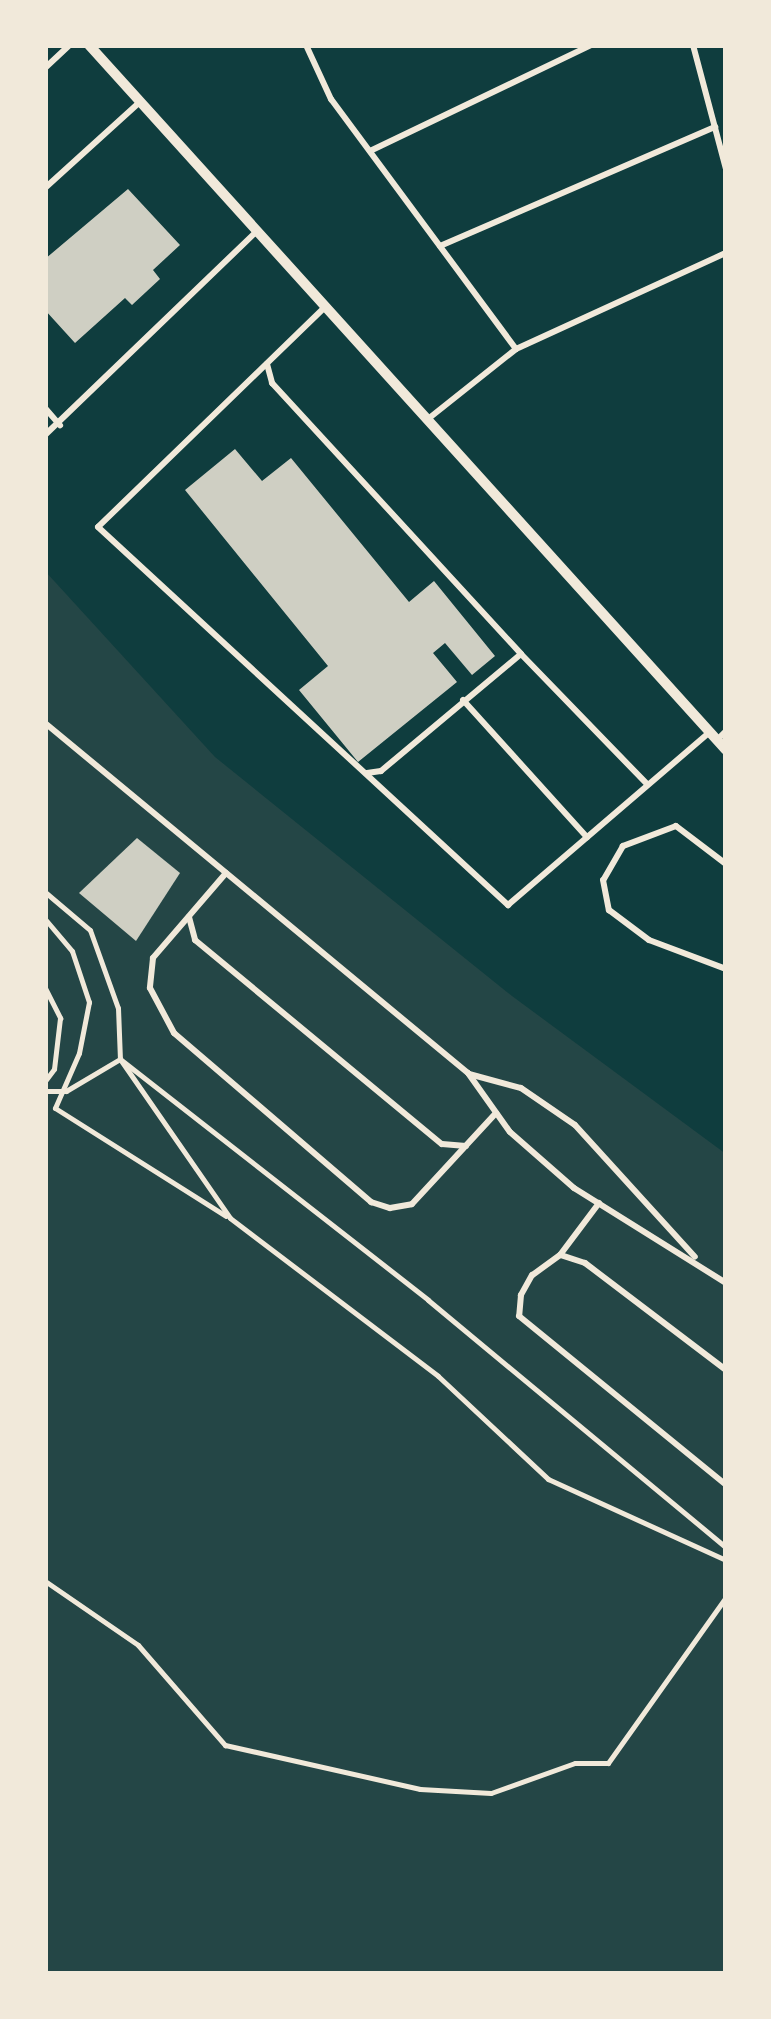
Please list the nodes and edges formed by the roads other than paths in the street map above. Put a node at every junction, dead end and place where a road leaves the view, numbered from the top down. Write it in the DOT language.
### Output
graph roads {
  1 [pos="70,45"];
  2 [pos="89,45"];
  3 [pos="306,45"];
  4 [pos="592,45"];
  5 [pos="693,45"];
  6 [pos="45,68"];
  7 [pos="141,101"];
  8 [pos="715,126"];
  9 [pos="370,151"];
  10 [pos="726,169"];
  11 [pos="45,188"];
  12 [pos="258,230"];
  13 [pos="440,246"];
  14 [pos="726,254"];
  15 [pos="326,306"];
  16 [pos="516,349"];
  17 [pos="267,364"];
  18 [pos="45,408"];
  19 [pos="428,418"];
  20 [pos="60,425"];
  21 [pos="45,436"];
  22 [pos="520,654"];
  23 [pos="463,700"];
  24 [pos="45,724"];
  25 [pos="718,734"];
  26 [pos="726,750"];
  27 [pos="365,773"];
  28 [pos="648,785"];
  29 [pos="587,837"];
  30 [pos="726,864"];
  31 [pos="226,873"];
  32 [pos="189,916"];
  33 [pos="726,969"];
  34 [pos="468,1073"];
  35 [pos="496,1113"];
  36 [pos="466,1146"];
  37 [pos="599,1202"];
  38 [pos="560,1256"];
  39 [pos="702,1264"];
  40 [pos="726,1283"];
  41 [pos="726,1370"];
  42 [pos="726,1485"];
  1 -- 6 [label="lane"];
  2 -- 7 [label="street"];
  3 -- 9 [label="lane"];
  4 -- 9 [label="lane"];
  5 -- 8 [label="lane"];
  7 -- 11 [label="lane"];
  7 -- 12 [label="street"];
  8 -- 10 [label="lane"];
  8 -- 13 [label="lane"];
  9 -- 13 [label="lane"];
  12 -- 15 [label="street"];
  12 -- 20 [label="lane"];
  13 -- 16 [label="lane"];
  14 -- 16 [label="lane"];
  15 -- 17 [label="lane"];
  15 -- 19 [label="street"];
  16 -- 19 [label="lane"];
  17 -- 22 [label="lane"];
  17 -- 27 [label="lane"];
  18 -- 20 [label="lane"];
  19 -- 25 [label="street"];
  20 -- 21 [label="lane"];
  22 -- 23 [label="lane"];
  22 -- 28 [label="lane"];
  23 -- 27 [label="lane"];
  23 -- 29 [label="lane"];
  24 -- 31 [label="lane"];
  25 -- 26 [label="street"];
  25 -- 28 [label="lane"];
  27 -- 29 [label="lane"];
  28 -- 29 [label="lane"];
  30 -- 33 [label="lane"];
  31 -- 32 [label="lane"];
  31 -- 34 [label="lane"];
  32 -- 36 [label="lane"];
  32 -- 36 [label="lane"];
  34 -- 35 [label="lane"];
  34 -- 39 [label="lane"];
  35 -- 36 [label="lane"];
  35 -- 37 [label="lane"];
  37 -- 38 [label="lane"];
  37 -- 39 [label="lane"];
  38 -- 41 [label="lane"];
  38 -- 42 [label="lane"];
  39 -- 40 [label="lane"];
}
